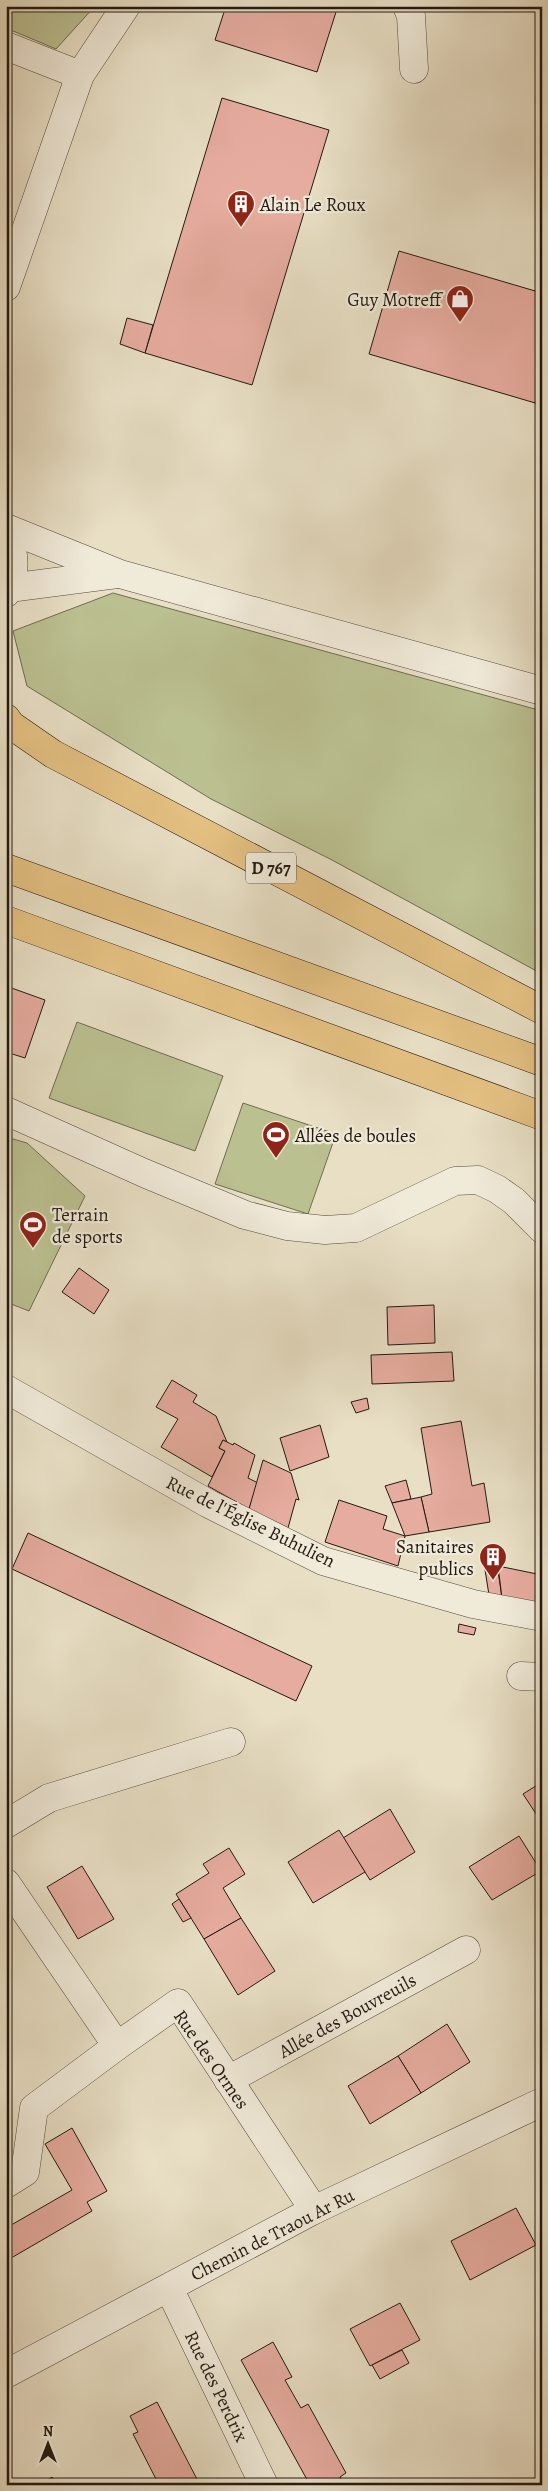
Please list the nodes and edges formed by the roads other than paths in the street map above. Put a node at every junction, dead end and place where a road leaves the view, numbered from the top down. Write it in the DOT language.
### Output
graph roads {
  1 [pos="126,6"];
  2 [pos="407,6"];
  3 [pos="6,46"];
  4 [pos="414,69"];
  5 [pos="80,75"];
  6 [pos="6,288"];
  7 [pos="6,529"];
  8 [pos="120,574"];
  9 [pos="8,591"];
  10 [pos="542,691"];
  11 [pos="6,718"];
  12 [pos="6,868"];
  13 [pos="6,920"];
  14 [pos="542,1010"];
  15 [pos="542,1062"];
  16 [pos="6,1111"];
  17 [pos="542,1116"];
  18 [pos="542,1229"];
  19 [pos="6,1389"];
  20 [pos="542,1617"];
  21 [pos="231,1742"];
  22 [pos="6,1824"];
  23 [pos="6,1883"];
  24 [pos="466,1950"];
  25 [pos="117,2046"];
  26 [pos="228,2080"];
  27 [pos="542,2102"];
  28 [pos="6,2184"];
  29 [pos="314,2210"];
  30 [pos="169,2288"];
  31 [pos="6,2374"];
  32 [pos="264,2485"];
  1 -- 5 [label="street"];
  2 -- 4 [label="street"];
  3 -- 5 [label="street"];
  5 -- 6 [label="street"];
  7 -- 8 [label="street"];
  7 -- 9 [label="street"];
  8 -- 9 [label="street"];
  8 -- 10 [label="street"];
  11 -- 14 [label="highway, D 767"];
  12 -- 15 [label="highway"];
  13 -- 17 [label="highway"];
  16 -- 18 [label="street"];
  19 -- 20 [label="street, Rue de l'Église Buhulien"];
  21 -- 22 [label="street"];
  23 -- 25 [label="street"];
  24 -- 26 [label="street, Allée des Bouvreuils"];
  25 -- 26 [label="street, Rue des Ormes"];
  25 -- 28 [label="street"];
  26 -- 29 [label="street, Rue des Ormes"];
  27 -- 29 [label="street, Chemin de Traou Ar Ru"];
  29 -- 30 [label="street, Chemin de Traou Ar Ru"];
  30 -- 31 [label="street, Chemin de Traou Ar Ru"];
  30 -- 32 [label="street, Rue des Perdrix"];
}
